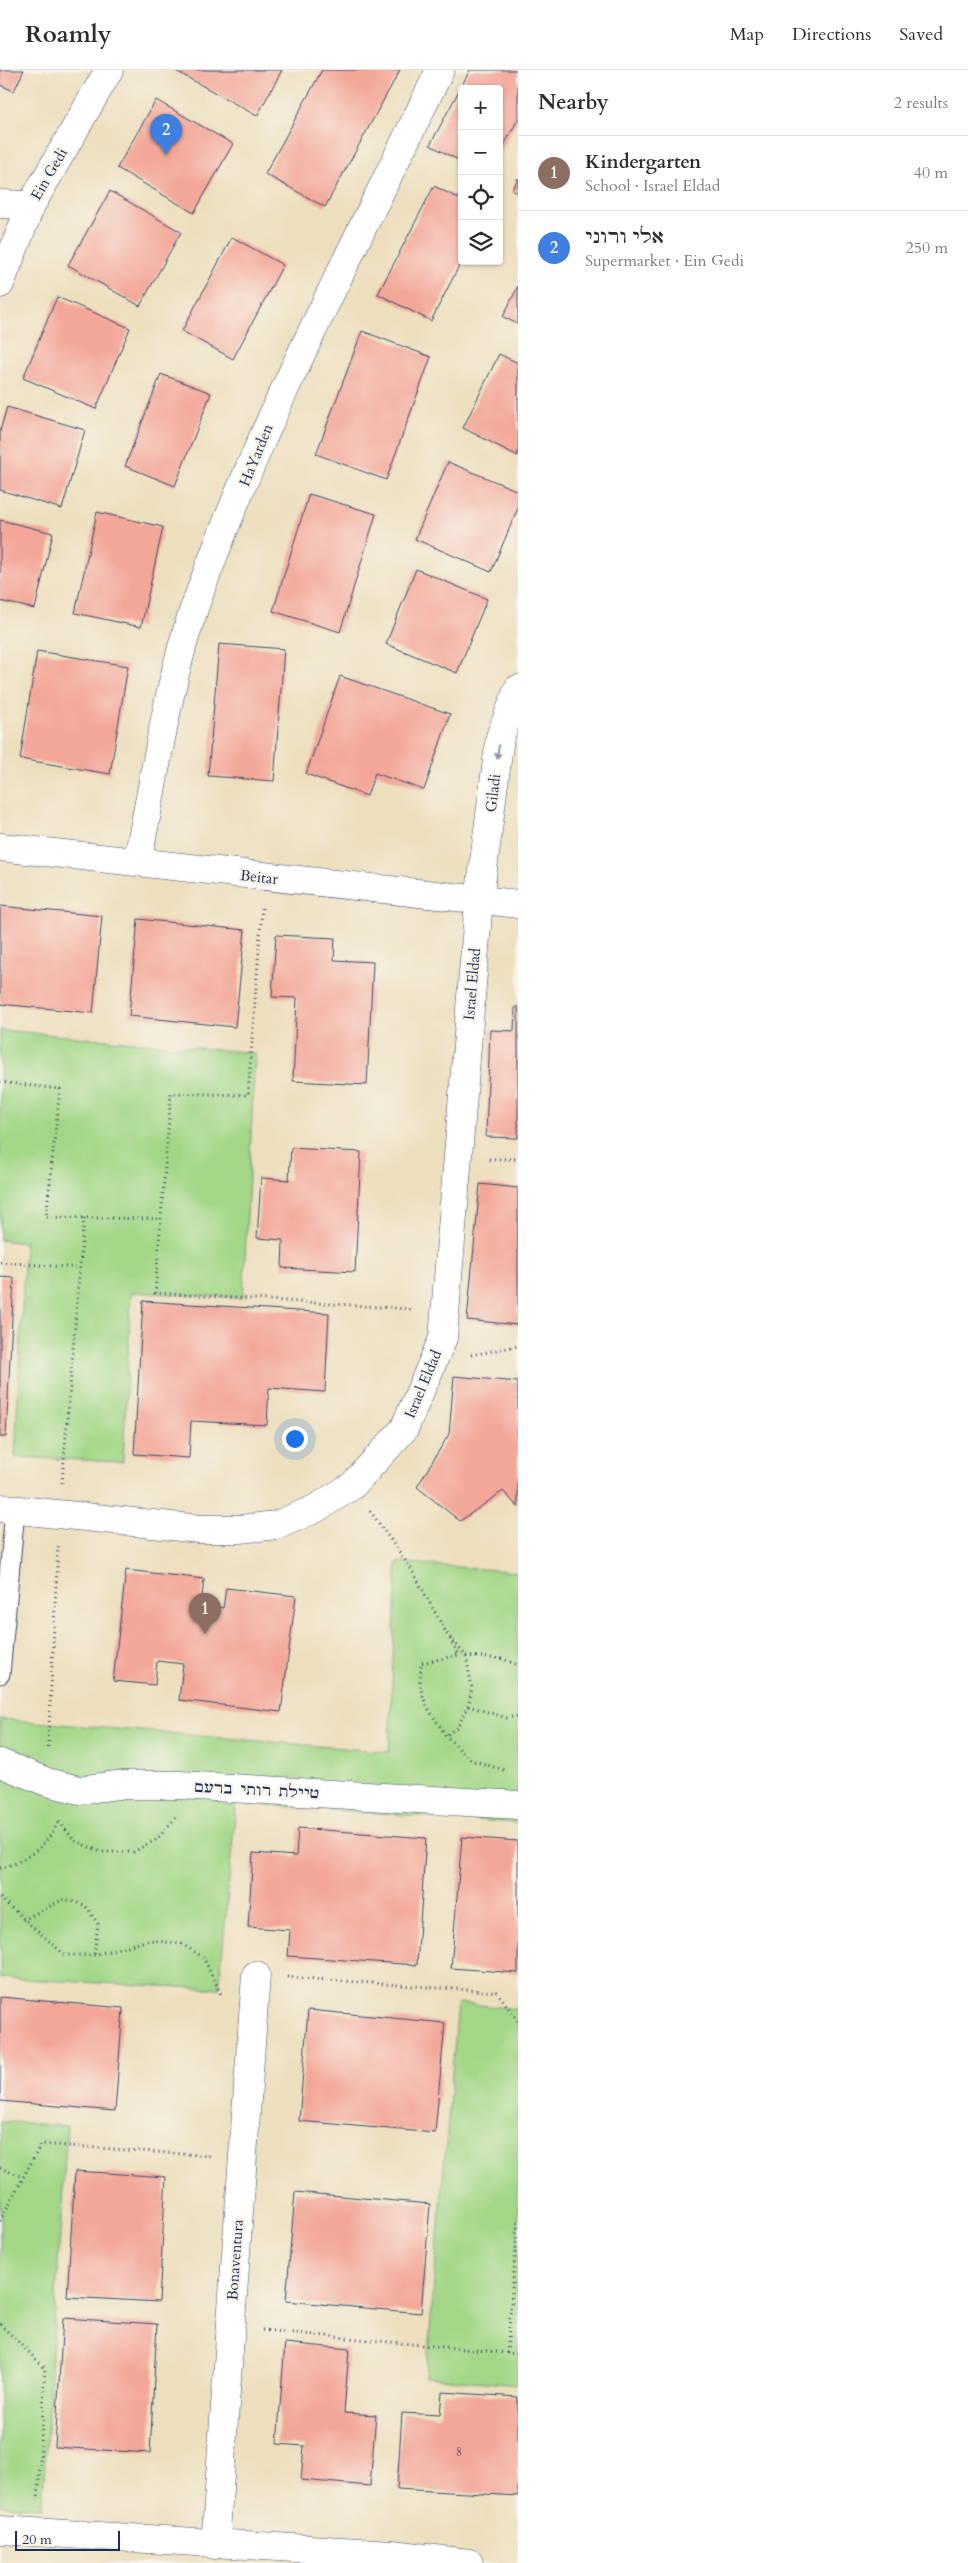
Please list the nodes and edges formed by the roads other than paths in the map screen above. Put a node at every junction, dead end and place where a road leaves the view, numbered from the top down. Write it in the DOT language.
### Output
graph roads {
  1 [pos="109,70"];
  2 [pos="440,70"];
  3 [pos="0,204"];
  4 [pos="31,206"];
  5 [pos="0,284"];
  6 [pos="518,689"];
  7 [pos="0,847"];
  8 [pos="137,862"];
  9 [pos="479,900"];
  10 [pos="518,904"];
  11 [pos="8,1509"];
  12 [pos="0,1674"];
  13 [pos="0,1763"];
  14 [pos="518,1805"];
  15 [pos="256,1975"];
  16 [pos="2,2535"];
  17 [pos="215,2545"];
  18 [pos="392,2559"];
  19 [pos="469,2563"];
  1 -- 4 [label="street, Ein Gedi"];
  2 -- 8 [label="street, HaYarden"];
  3 -- 4 [label="street"];
  4 -- 5 [label="street, Ein Gedi"];
  6 -- 9 [label="street, Giladi, one-way"];
  7 -- 8 [label="street, Beitar"];
  8 -- 9 [label="street, Beitar"];
  9 -- 10 [label="street, Beitar"];
  9 -- 11 [label="street, Israel Eldad"];
  11 -- 12 [label="lane"];
  13 -- 14 [label="street, טיילת רותי ברעם"];
  15 -- 17 [label="street, Bonaventura"];
  16 -- 17 [label="street"];
  17 -- 18 [label="street"];
  18 -- 19 [label="street"];
}
